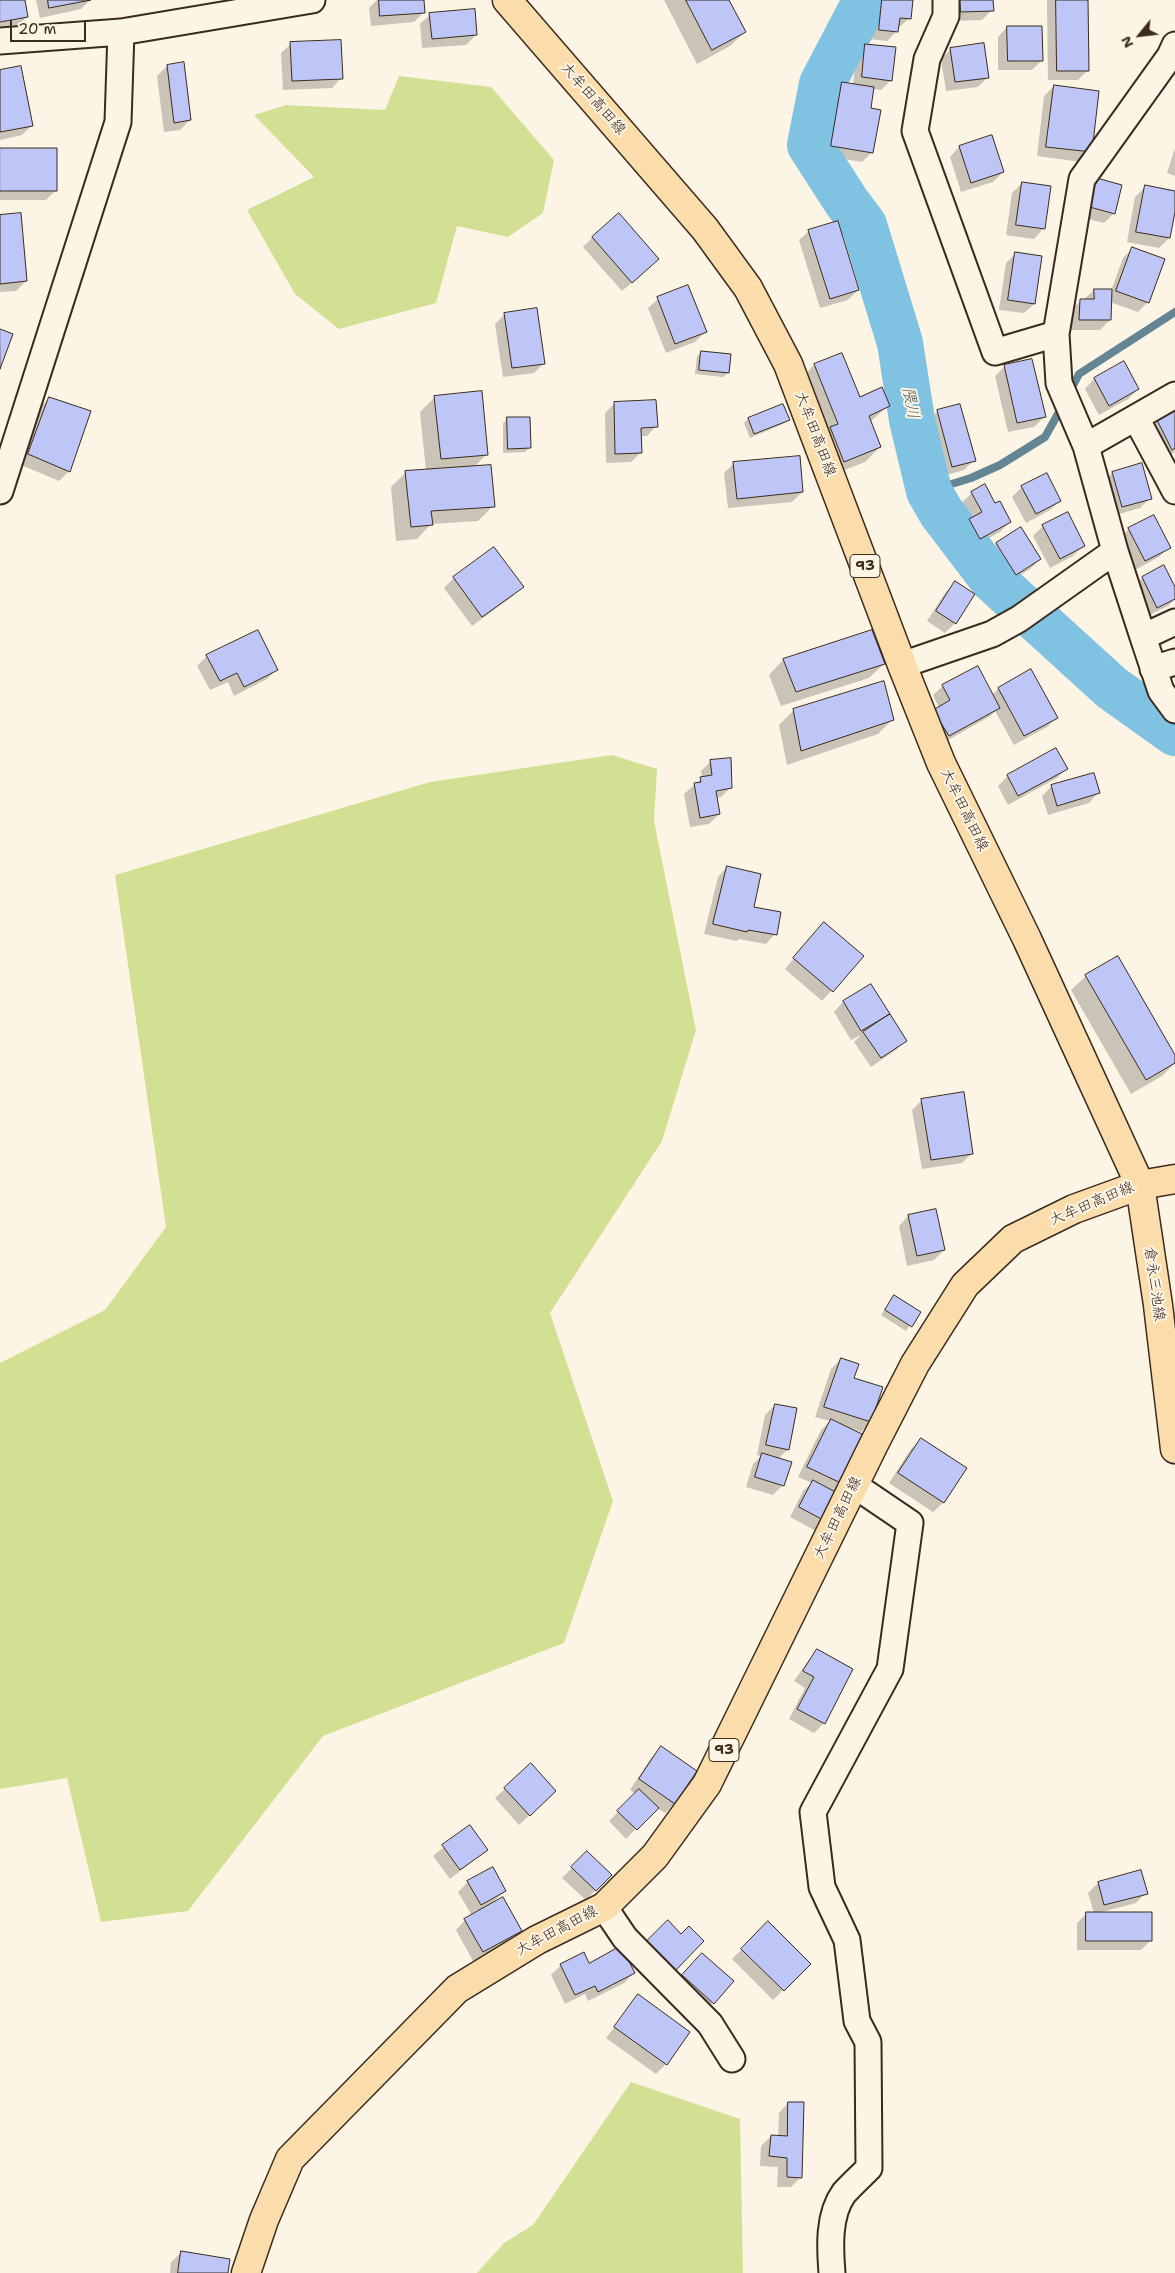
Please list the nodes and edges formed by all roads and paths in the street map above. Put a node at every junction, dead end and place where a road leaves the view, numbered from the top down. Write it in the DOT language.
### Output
graph roads {
  1 [pos="312,0"];
  2 [pos="507,0"];
  3 [pos="946,0"];
  4 [pos="121,32"];
  5 [pos="0,41"];
  6 [pos="1175,45"];
  7 [pos="1056,334"];
  8 [pos="1175,395"];
  9 [pos="1136,418"];
  10 [pos="1086,446"];
  11 [pos="0,491"];
  12 [pos="1175,491"];
  13 [pos="1115,551"];
  14 [pos="1175,622"];
  15 [pos="1143,637"];
  16 [pos="902,665"];
  17 [pos="1164,665"];
  18 [pos="1175,710"];
  19 [pos="1175,1179"];
  20 [pos="1140,1185"];
  21 [pos="1175,1449"];
  22 [pos="854,1485"];
  23 [pos="604,1907"];
  24 [pos="732,2059"];
  25 [pos="246,2273"];
  26 [pos="832,2273"];
  1 -- 4 [label="street"];
  2 -- 16 [label="main road, 大牟田高田線 / 93"];
  3 -- 7 [label="street"];
  4 -- 5 [label="street"];
  4 -- 11 [label="street"];
  6 -- 7 [label="street"];
  7 -- 10 [label="street"];
  8 -- 9 [label="street"];
  9 -- 10 [label="street"];
  9 -- 12 [label="street"];
  10 -- 13 [label="street"];
  13 -- 15 [label="street"];
  13 -- 16 [label="street"];
  14 -- 15 [label="street"];
  15 -- 17 [label="street"];
  16 -- 20 [label="main road, 大牟田高田線 / 93"];
  17 -- 18 [label="street"];
  19 -- 20 [label="main road"];
  20 -- 21 [label="main road, 倉永三池線"];
  20 -- 22 [label="main road, 大牟田高田線 / 93"];
  22 -- 23 [label="main road, 大牟田高田線 / 93"];
  22 -- 26 [label="street"];
  23 -- 24 [label="street"];
  23 -- 25 [label="main road, 大牟田高田線 / 93"];
}
